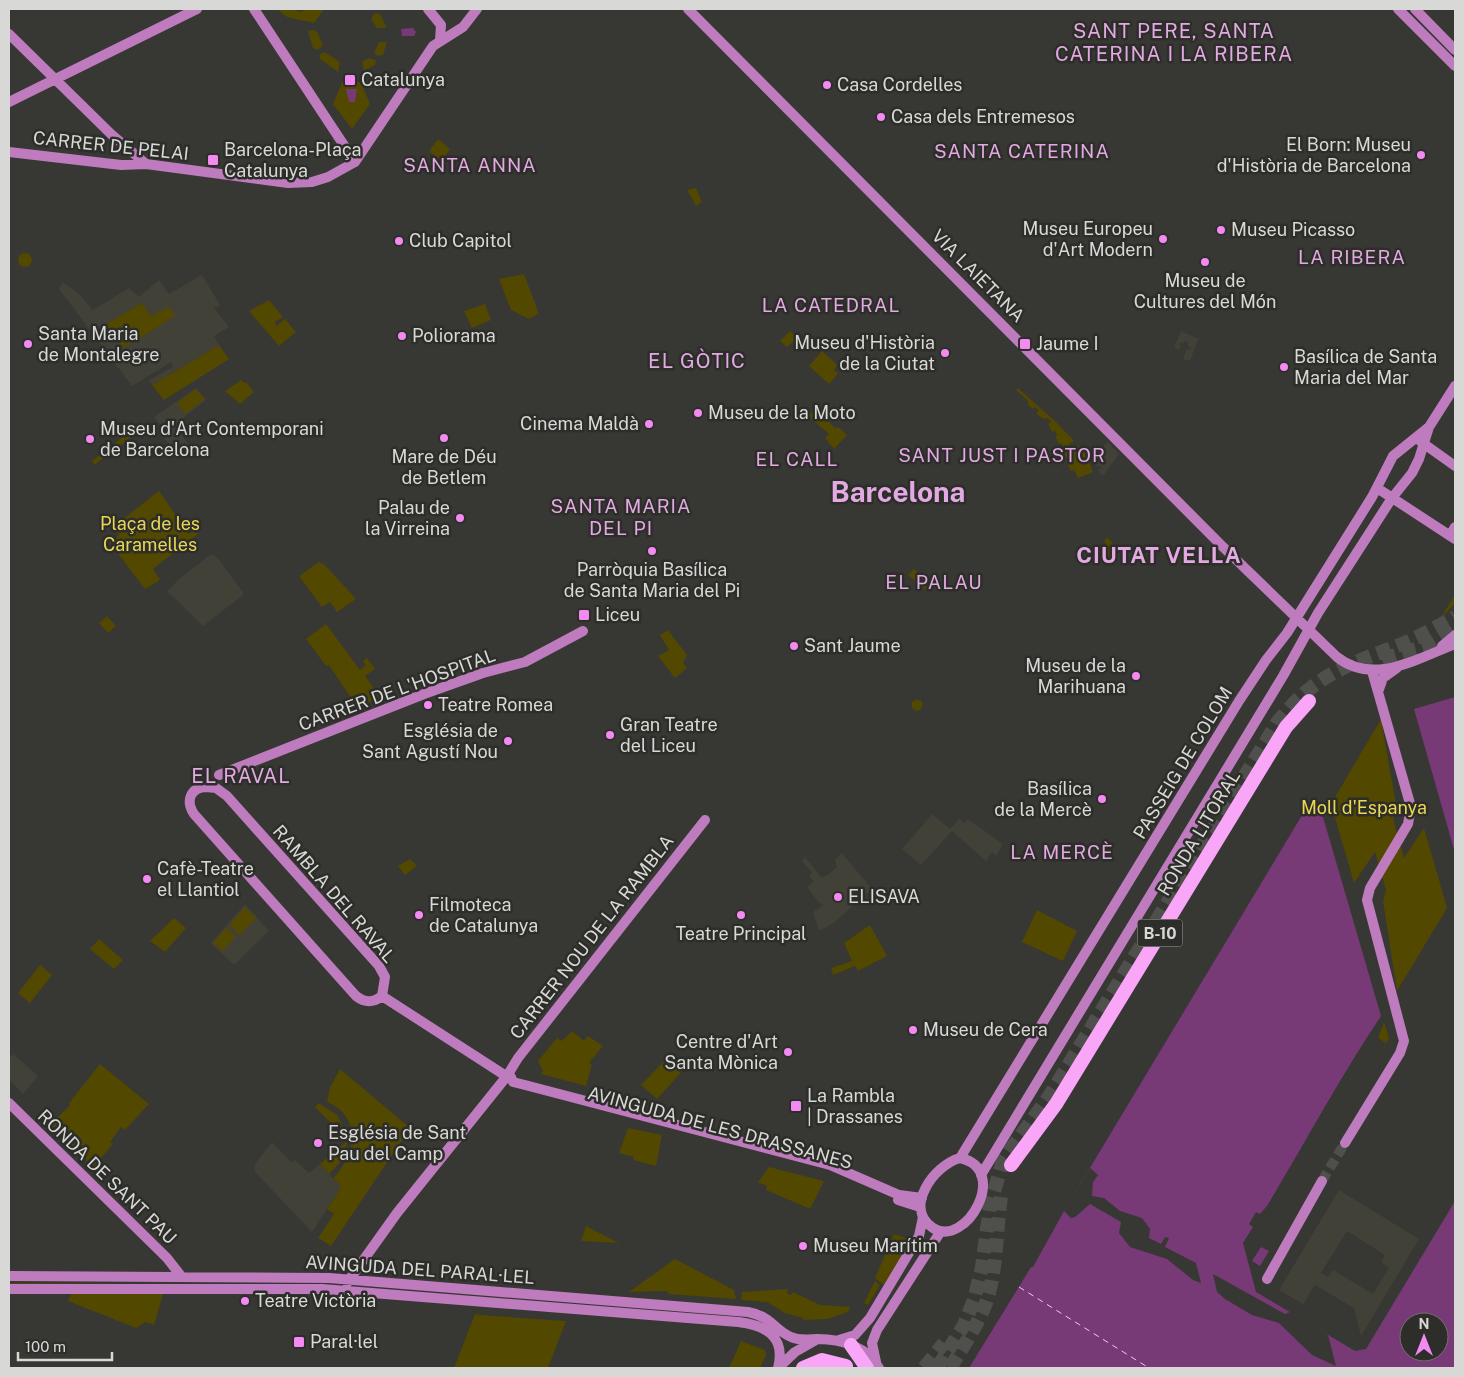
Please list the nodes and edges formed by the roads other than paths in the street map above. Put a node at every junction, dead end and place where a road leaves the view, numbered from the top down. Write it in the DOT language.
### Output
graph roads {
  1 [pos="197,9"];
  2 [pos="254,9"];
  3 [pos="428,9"];
  4 [pos="477,9"];
  5 [pos="688,9"];
  6 [pos="1398,9"];
  7 [pos="1415,9"];
  8 [pos="1423,9"];
  9 [pos="9,34"];
  10 [pos="1440,34"];
  11 [pos="440,40"];
  12 [pos="1455,41"];
  13 [pos="1432,42"];
  14 [pos="1455,50"];
  15 [pos="1455,66"];
  16 [pos="55,80"];
  17 [pos="9,102"];
  18 [pos="9,152"];
  19 [pos="354,162"];
  20 [pos="146,164"];
  21 [pos="1455,386"];
  22 [pos="1429,427"];
  23 [pos="1415,438"];
  24 [pos="1424,445"];
  25 [pos="1455,459"];
  26 [pos="1455,466"];
  27 [pos="1377,488"];
  28 [pos="1392,498"];
  29 [pos="1453,534"];
  30 [pos="1296,618"];
  31 [pos="1307,630"];
  32 [pos="583,631"];
  33 [pos="1455,635"];
  34 [pos="1455,644"];
  35 [pos="1440,649"];
  36 [pos="1402,664"];
  37 [pos="1372,671"];
  38 [pos="1378,692"];
  39 [pos="1309,701"];
  40 [pos="219,776"];
  41 [pos="705,820"];
  42 [pos="382,996"];
  43 [pos="506,1079"];
  44 [pos="9,1102"];
  45 [pos="1345,1143"];
  46 [pos="960,1158"];
  47 [pos="1011,1165"];
  48 [pos="982,1175"];
  49 [pos="1322,1181"];
  50 [pos="922,1207"];
  51 [pos="941,1231"];
  52 [pos="9,1276"];
  53 [pos="181,1276"];
  54 [pos="349,1279"];
  55 [pos="1266,1279"];
  56 [pos="9,1289"];
  57 [pos="342,1290"];
  58 [pos="820,1339"];
  59 [pos="845,1342"];
  60 [pos="846,1366"];
  61 [pos="874,1367"];
  62 [pos="778,1368"];
  63 [pos="802,1368"];
  1 -- 16 [label="main road"];
  2 -- 19 [label="main road"];
  3 -- 11 [label="main road"];
  4 -- 11 [label="main road"];
  5 -- 30 [label="main road, VIA LAIETANA"];
  6 -- 13 [label="main road"];
  7 -- 10 [label="main road"];
  8 -- 12 [label="main road"];
  9 -- 16 [label="main road"];
  10 -- 13 [label="main road"];
  10 -- 14 [label="main road"];
  11 -- 19 [label="main road"];
  13 -- 15 [label="main road"];
  16 -- 17 [label="main road"];
  16 -- 20 [label="main road"];
  18 -- 20 [label="main road, CARRER DE PELAI"];
  19 -- 20 [label="main road, CARRER DE PELAI"];
  21 -- 22 [label="main road"];
  22 -- 23 [label="main road, PASSEIG DE COLOM"];
  22 -- 24 [label="main road"];
  23 -- 24 [label="main road"];
  23 -- 27 [label="main road, PASSEIG DE COLOM"];
  24 -- 25 [label="main road"];
  24 -- 26 [label="main road"];
  24 -- 28 [label="main road"];
  27 -- 28 [label="main road"];
  27 -- 30 [label="main road, PASSEIG DE COLOM"];
  28 -- 29 [label="main road"];
  28 -- 31 [label="main road"];
  30 -- 31 [label="main road, VIA LAIETANA"];
  30 -- 46 [label="main road, PASSEIG DE COLOM"];
  31 -- 37 [label="main road, VIA LAIETANA"];
  31 -- 48 [label="main road"];
  32 -- 40 [label="main road, CARRER DE L'HOSPITAL"];
  33 -- 35 [label="main road"];
  34 -- 35 [label="main road"];
  35 -- 36 [label="main road"];
  36 -- 37 [label="main road"];
  36 -- 38 [label="main road"];
  37 -- 38 [label="main road"];
  38 -- 45 [label="main road"];
  39 -- 47 [label="highway, RONDA LITORAL / B-10"];
  41 -- 43 [label="main road, CARRER NOU DE LA RAMBLA"];
  42 -- 42 [label="main road, RAMBLA DEL RAVAL"];
  42 -- 43 [label="main road, AVINGUDA DE LES DRASSANES"];
  43 -- 50 [label="main road, AVINGUDA DE LES DRASSANES"];
  43 -- 54 [label="main road, CARRER NOU DE LA RAMBLA"];
  44 -- 53 [label="main road, RONDA DE SANT PAU"];
  46 -- 48 [label="main road"];
  46 -- 50 [label="main road"];
  48 -- 51 [label="main road"];
  49 -- 55 [label="main road"];
  50 -- 51 [label="main road"];
  50 -- 59 [label="main road"];
  51 -- 61 [label="main road"];
  52 -- 53 [label="main road, AVINGUDA DEL PARAL·LEL"];
  53 -- 54 [label="main road, AVINGUDA DEL PARAL·LEL"];
  54 -- 57 [label="main road, CARRER NOU DE LA RAMBLA"];
  54 -- 58 [label="main road, AVINGUDA DEL PARAL·LEL"];
  56 -- 57 [label="main road, AVINGUDA DEL PARAL·LEL"];
  57 -- 62 [label="main road, AVINGUDA DEL PARAL·LEL"];
  58 -- 59 [label="main road, AVINGUDA DEL PARAL·LEL"];
  58 -- 62 [label="main road"];
  59 -- 61 [label="highway"];
  60 -- 63 [label="highway"];
}
